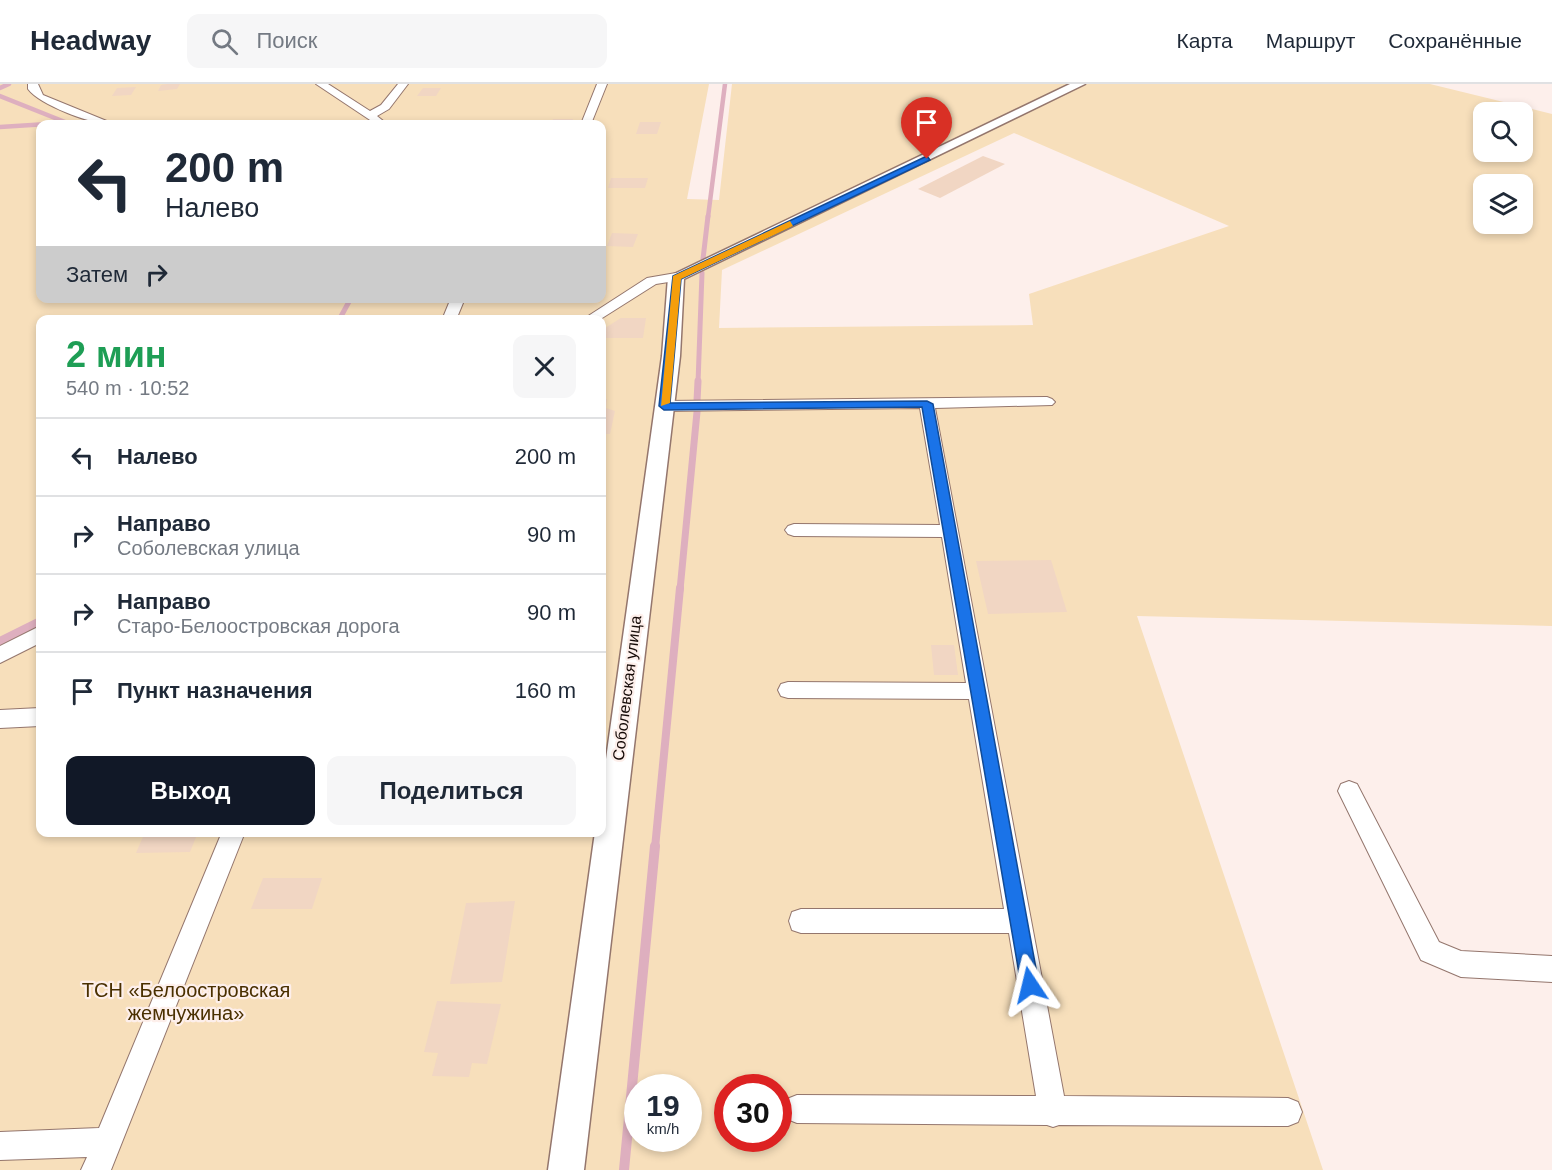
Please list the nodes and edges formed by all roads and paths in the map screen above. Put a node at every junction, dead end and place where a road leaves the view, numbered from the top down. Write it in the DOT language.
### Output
graph roads {
  1 [pos="33,84"];
  2 [pos="321,84"];
  3 [pos="403,84"];
  4 [pos="602,84"];
  5 [pos="1079,84"];
  6 [pos="369,116"];
  7 [pos="99,120"];
  8 [pos="376,120"];
  9 [pos="588,120"];
  10 [pos="676,278"];
  11 [pos="597,315"];
  12 [pos="1047,402"];
  13 [pos="927,404"];
  14 [pos="664,406"];
  15 [pos="794,530"];
  16 [pos="950,531"];
  17 [pos="36,636"];
  18 [pos="0,655"];
  19 [pos="788,690"];
  20 [pos="978,691"];
  21 [pos="36,717"];
  22 [pos="0,718"];
  23 [pos="1349,791"];
  24 [pos="232,837"];
  25 [pos="801,921"];
  26 [pos="1018,921"];
  27 [pos="1552,969"];
  28 [pos="797,1109"];
  29 [pos="1288,1112"];
  30 [pos="1053,1113"];
  31 [pos="107,1142"];
  32 [pos="0,1146"];
  33 [pos="96,1170"];
  34 [pos="566,1170"];
  1 -- 7 [label="street"];
  2 -- 6 [label="street"];
  3 -- 6 [label="street"];
  4 -- 9 [label="street"];
  5 -- 10 [label="street"];
  6 -- 8 [label="street"];
  10 -- 11 [label="street"];
  10 -- 14 [label="street, Соболевская улица"];
  12 -- 13 [label="street"];
  13 -- 14 [label="street"];
  13 -- 16 [label="street"];
  14 -- 34 [label="street, Соболевская улица"];
  15 -- 16 [label="street"];
  16 -- 20 [label="street"];
  17 -- 18 [label="street"];
  19 -- 20 [label="street"];
  20 -- 26 [label="street"];
  21 -- 22 [label="street"];
  23 -- 27 [label="street"];
  24 -- 31 [label="street"];
  25 -- 26 [label="street"];
  26 -- 30 [label="street"];
  28 -- 30 [label="street"];
  29 -- 30 [label="street"];
  31 -- 32 [label="street"];
  31 -- 33 [label="street"];
}
